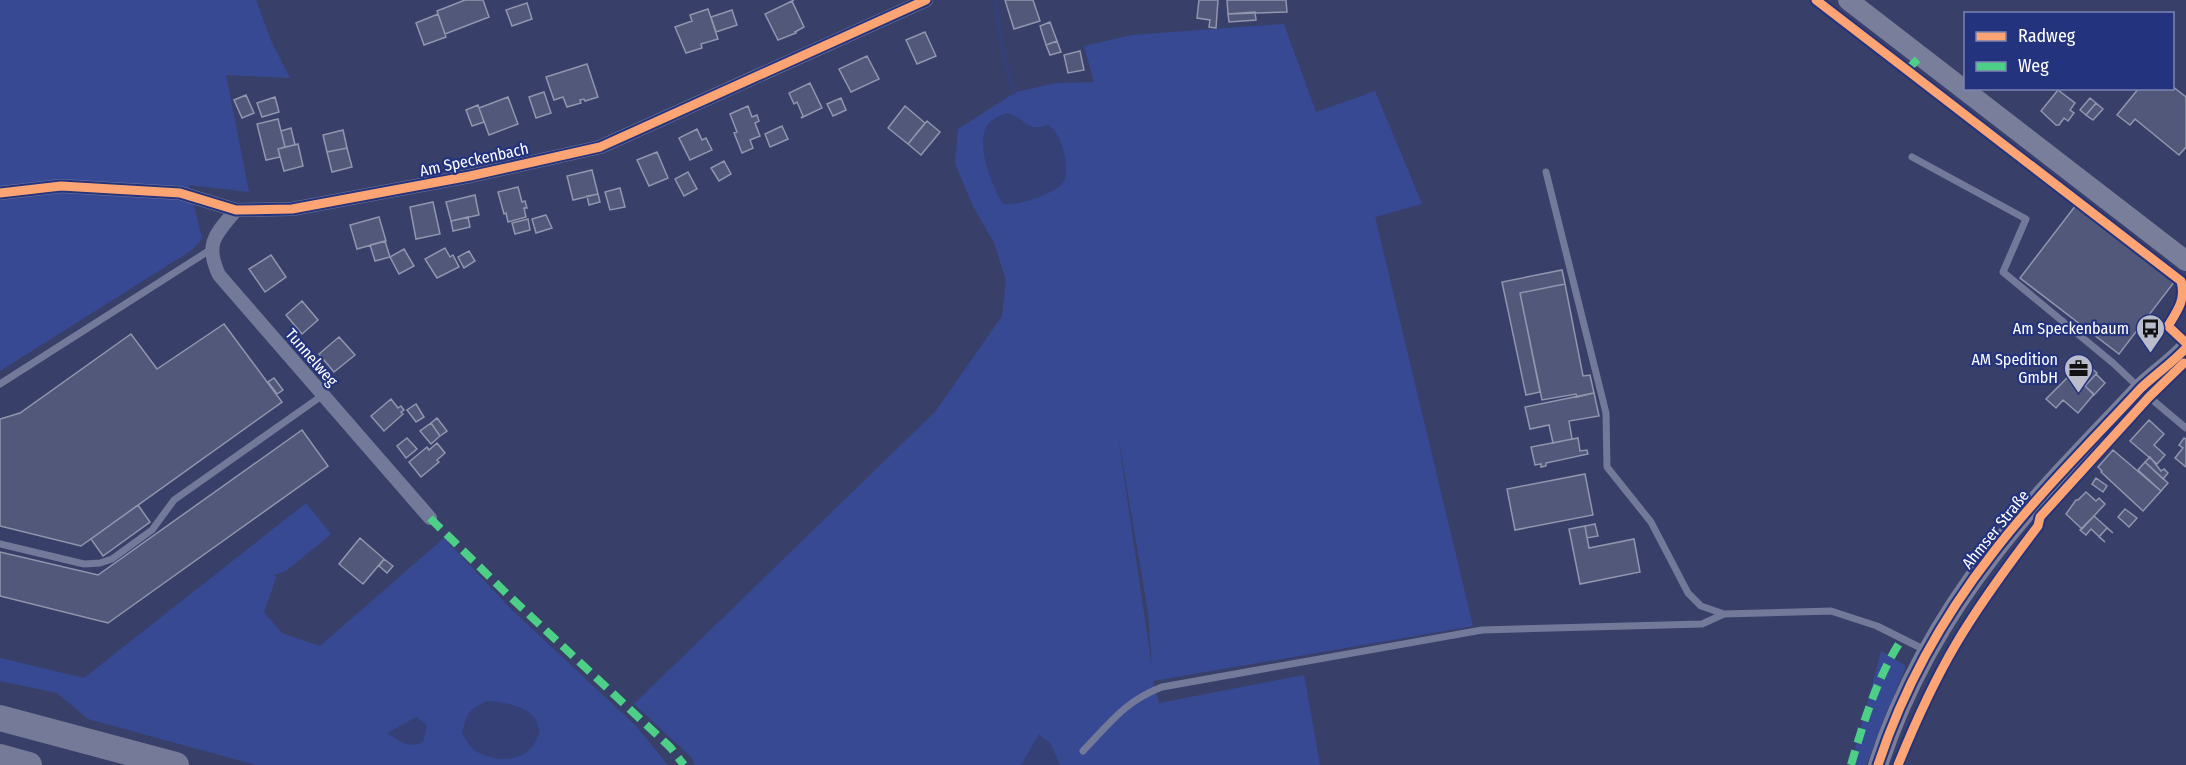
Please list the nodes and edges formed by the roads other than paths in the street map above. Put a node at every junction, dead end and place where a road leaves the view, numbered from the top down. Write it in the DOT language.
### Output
graph roads {
  1 [pos="926,0"];
  2 [pos="1848,0"];
  3 [pos="1964,90"];
  4 [pos="1965,90"];
  5 [pos="1912,158"];
  6 [pos="1546,172"];
  7 [pos="0,193"];
  8 [pos="236,210"];
  9 [pos="210,250"];
  10 [pos="2186,261"];
  11 [pos="2186,332"];
  12 [pos="2186,348"];
  13 [pos="2148,381"];
  14 [pos="0,384"];
  15 [pos="323,395"];
  16 [pos="2186,428"];
  17 [pos="430,518"];
  18 [pos="0,544"];
  19 [pos="1724,614"];
  20 [pos="1927,651"];
  21 [pos="0,718"];
  22 [pos="1083,751"];
  23 [pos="0,757"];
  24 [pos="29,765"];
  25 [pos="176,765"];
  26 [pos="1878,765"];
  1 -- 8 [label="street, Am Speckenbach"];
  2 -- 3 [label="street"];
  4 -- 10 [label="street"];
  5 -- 13 [label="lane"];
  6 -- 19 [label="lane"];
  7 -- 8 [label="street, Am Speckenbach"];
  8 -- 9 [label="street"];
  9 -- 14 [label="lane"];
  9 -- 15 [label="street, Tunnelweg"];
  11 -- 13 [label="street, Ahmser Straße"];
  12 -- 13 [label="street, Ahmser Straße"];
  13 -- 16 [label="lane"];
  13 -- 20 [label="street, Ahmser Straße"];
  15 -- 17 [label="street, Tunnelweg"];
  15 -- 18 [label="lane"];
  19 -- 20 [label="lane"];
  19 -- 22 [label="lane"];
  20 -- 26 [label="street, Ahmser Straße"];
  21 -- 25 [label="highway"];
  23 -- 24 [label="highway"];
}
